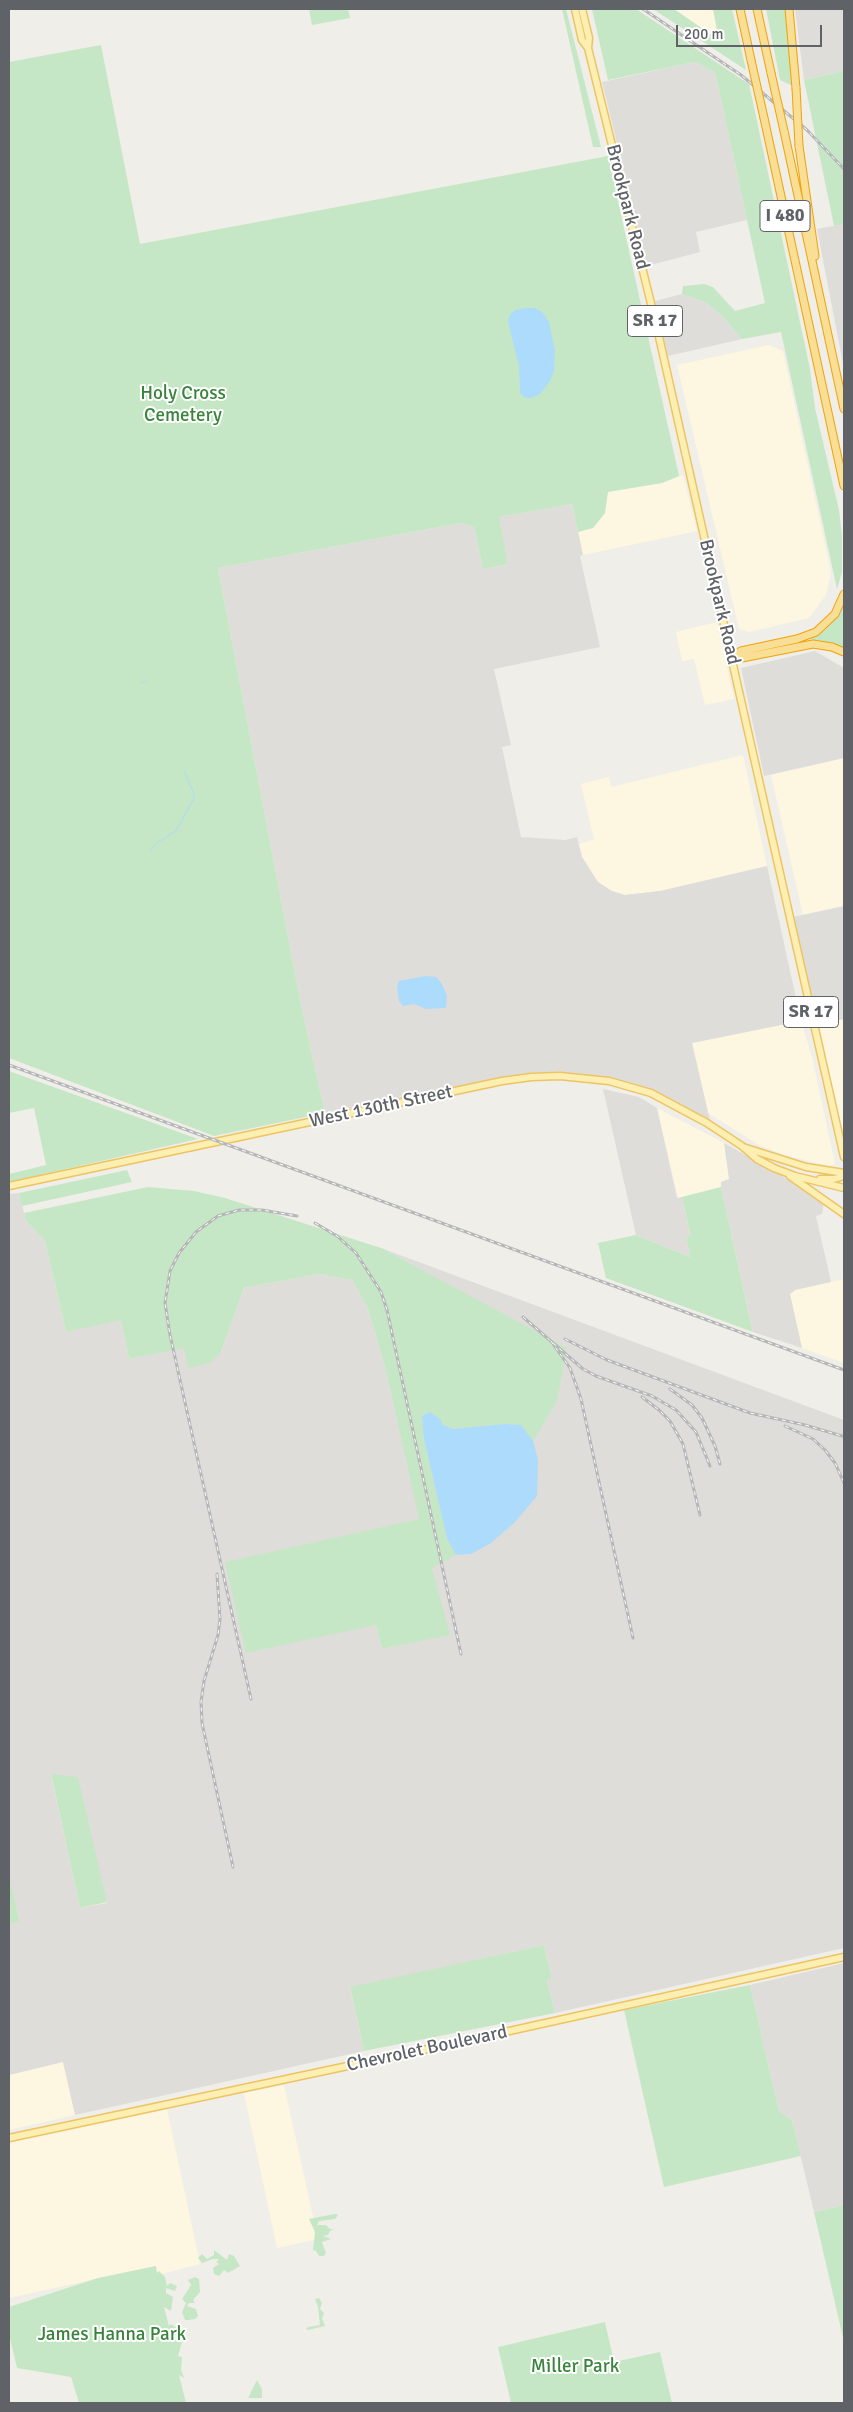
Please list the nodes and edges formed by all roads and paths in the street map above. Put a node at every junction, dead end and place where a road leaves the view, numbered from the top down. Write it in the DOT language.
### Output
graph roads {
  1 [pos="574,9"];
  2 [pos="582,9"];
  3 [pos="740,9"];
  4 [pos="757,9"];
  5 [pos="789,9"];
  6 [pos="588,48"];
  7 [pos="819,294"];
  8 [pos="844,408"];
  9 [pos="844,486"];
  10 [pos="844,594"];
  11 [pos="844,652"];
  12 [pos="731,657"];
  13 [pos="742,1146"];
  14 [pos="844,1157"];
  15 [pos="806,1167"];
  16 [pos="783,1171"];
  17 [pos="844,1174"];
  18 [pos="801,1178"];
  19 [pos="812,1180"];
  20 [pos="9,1186"];
  21 [pos="844,1188"];
  22 [pos="844,1214"];
  23 [pos="844,1957"];
  24 [pos="9,2138"];
  1 -- 6 [label="main road, Brookpark Road / SR 17"];
  2 -- 6 [label="main road, Brookpark Road / SR 17"];
  3 -- 9 [label="highway, I 480, bridge"];
  4 -- 7 [label="highway, I 480, bridge"];
  5 -- 7 [label="highway, bridge"];
  6 -- 12 [label="main road, Brookpark Road / SR 17"];
  7 -- 8 [label="highway, I 480"];
  10 -- 12 [label="highway"];
  11 -- 12 [label="highway"];
  12 -- 14 [label="main road, Brookpark Road / SR 17"];
  13 -- 15 [label="main road, West 130th Street"];
  13 -- 16 [label="main road, West 130th Street"];
  13 -- 20 [label="main road, West 130th Street"];
  15 -- 17 [label="main road, West 130th Street"];
  15 -- 18 [label="main road"];
  16 -- 18 [label="main road, West 130th Street"];
  16 -- 22 [label="main road"];
  17 -- 19 [label="main road"];
  18 -- 19 [label="main road, West 130th Street"];
  19 -- 21 [label="main road, West 130th Street"];
  23 -- 24 [label="main road, Chevrolet Boulevard"];
}
